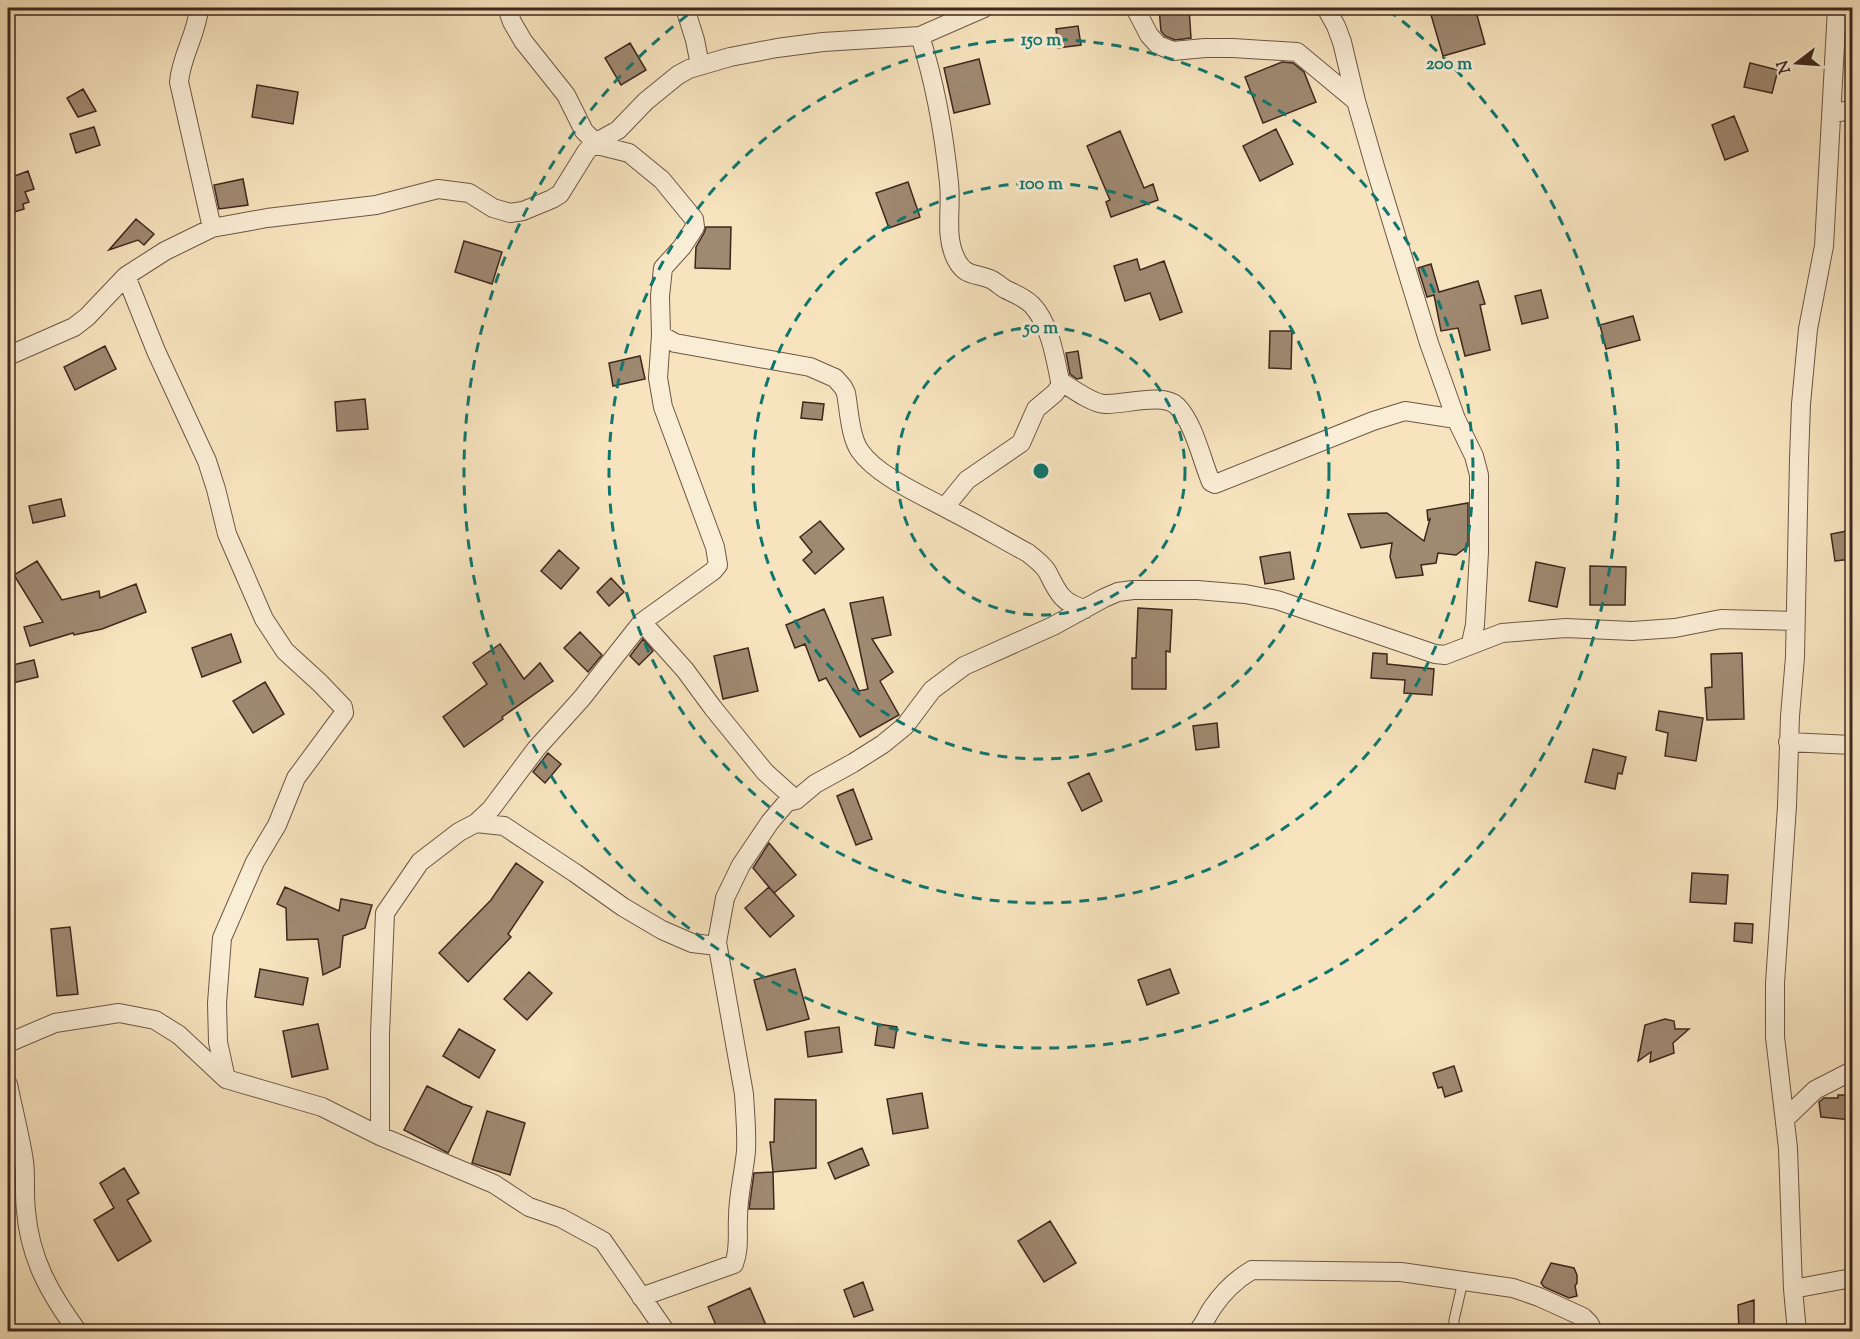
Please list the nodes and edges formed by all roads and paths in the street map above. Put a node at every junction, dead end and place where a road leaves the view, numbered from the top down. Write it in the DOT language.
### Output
graph roads {
  1 [pos="199,8"];
  2 [pos="507,8"];
  3 [pos="685,8"];
  4 [pos="984,8"];
  5 [pos="1135,8"];
  6 [pos="1326,8"];
  7 [pos="1837,8"];
  8 [pos="920,36"];
  9 [pos="700,65"];
  10 [pos="1356,101"];
  11 [pos="1852,110"];
  12 [pos="1832,113"];
  13 [pos="593,144"];
  14 [pos="213,228"];
  15 [pos="126,276"];
  16 [pos="661,335"];
  17 [pos="8,356"];
  18 [pos="1060,381"];
  19 [pos="1456,419"];
  20 [pos="945,507"];
  21 [pos="1085,609"];
  22 [pos="1794,621"];
  23 [pos="642,622"];
  24 [pos="1471,643"];
  25 [pos="1788,742"];
  26 [pos="1852,745"];
  27 [pos="796,800"];
  28 [pos="476,823"];
  29 [pos="717,946"];
  30 [pos="8,1043"];
  31 [pos="1852,1071"];
  32 [pos="226,1079"];
  33 [pos="8,1084"];
  34 [pos="1785,1119"];
  35 [pos="380,1136"];
  36 [pos="1852,1278"];
  37 [pos="1463,1281"];
  38 [pos="1793,1289"];
  39 [pos="641,1297"];
  40 [pos="78,1332"];
  41 [pos="666,1332"];
  42 [pos="1197,1332"];
  43 [pos="1454,1332"];
  44 [pos="1594,1332"];
  45 [pos="1797,1332"];
  1 -- 14 [label="street"];
  2 -- 13 [label="street"];
  3 -- 9 [label="street"];
  4 -- 8 [label="street"];
  5 -- 10 [label="street"];
  6 -- 10 [label="street"];
  7 -- 12 [label="street"];
  8 -- 9 [label="street"];
  8 -- 18 [label="street"];
  9 -- 13 [label="street"];
  10 -- 19 [label="street"];
  11 -- 12 [label="street"];
  12 -- 22 [label="street"];
  13 -- 14 [label="street"];
  13 -- 16 [label="street"];
  14 -- 15 [label="street"];
  15 -- 17 [label="street"];
  15 -- 32 [label="street"];
  16 -- 20 [label="street"];
  16 -- 23 [label="street"];
  18 -- 19 [label="street"];
  18 -- 20 [label="street"];
  19 -- 24 [label="street"];
  20 -- 21 [label="street"];
  21 -- 24 [label="street"];
  21 -- 27 [label="street"];
  22 -- 24 [label="street"];
  22 -- 25 [label="street"];
  23 -- 27 [label="street"];
  23 -- 28 [label="street"];
  25 -- 26 [label="street"];
  25 -- 34 [label="street"];
  27 -- 29 [label="street"];
  28 -- 29 [label="street"];
  28 -- 35 [label="street"];
  29 -- 39 [label="street"];
  30 -- 32 [label="street"];
  31 -- 34 [label="street"];
  32 -- 35 [label="street"];
  33 -- 40 [label="street"];
  34 -- 38 [label="street"];
  35 -- 39 [label="street"];
  36 -- 38 [label="street"];
  37 -- 42 [label="street"];
  37 -- 43 [label="lane"];
  37 -- 44 [label="street"];
  38 -- 45 [label="street"];
  39 -- 41 [label="street"];
}
